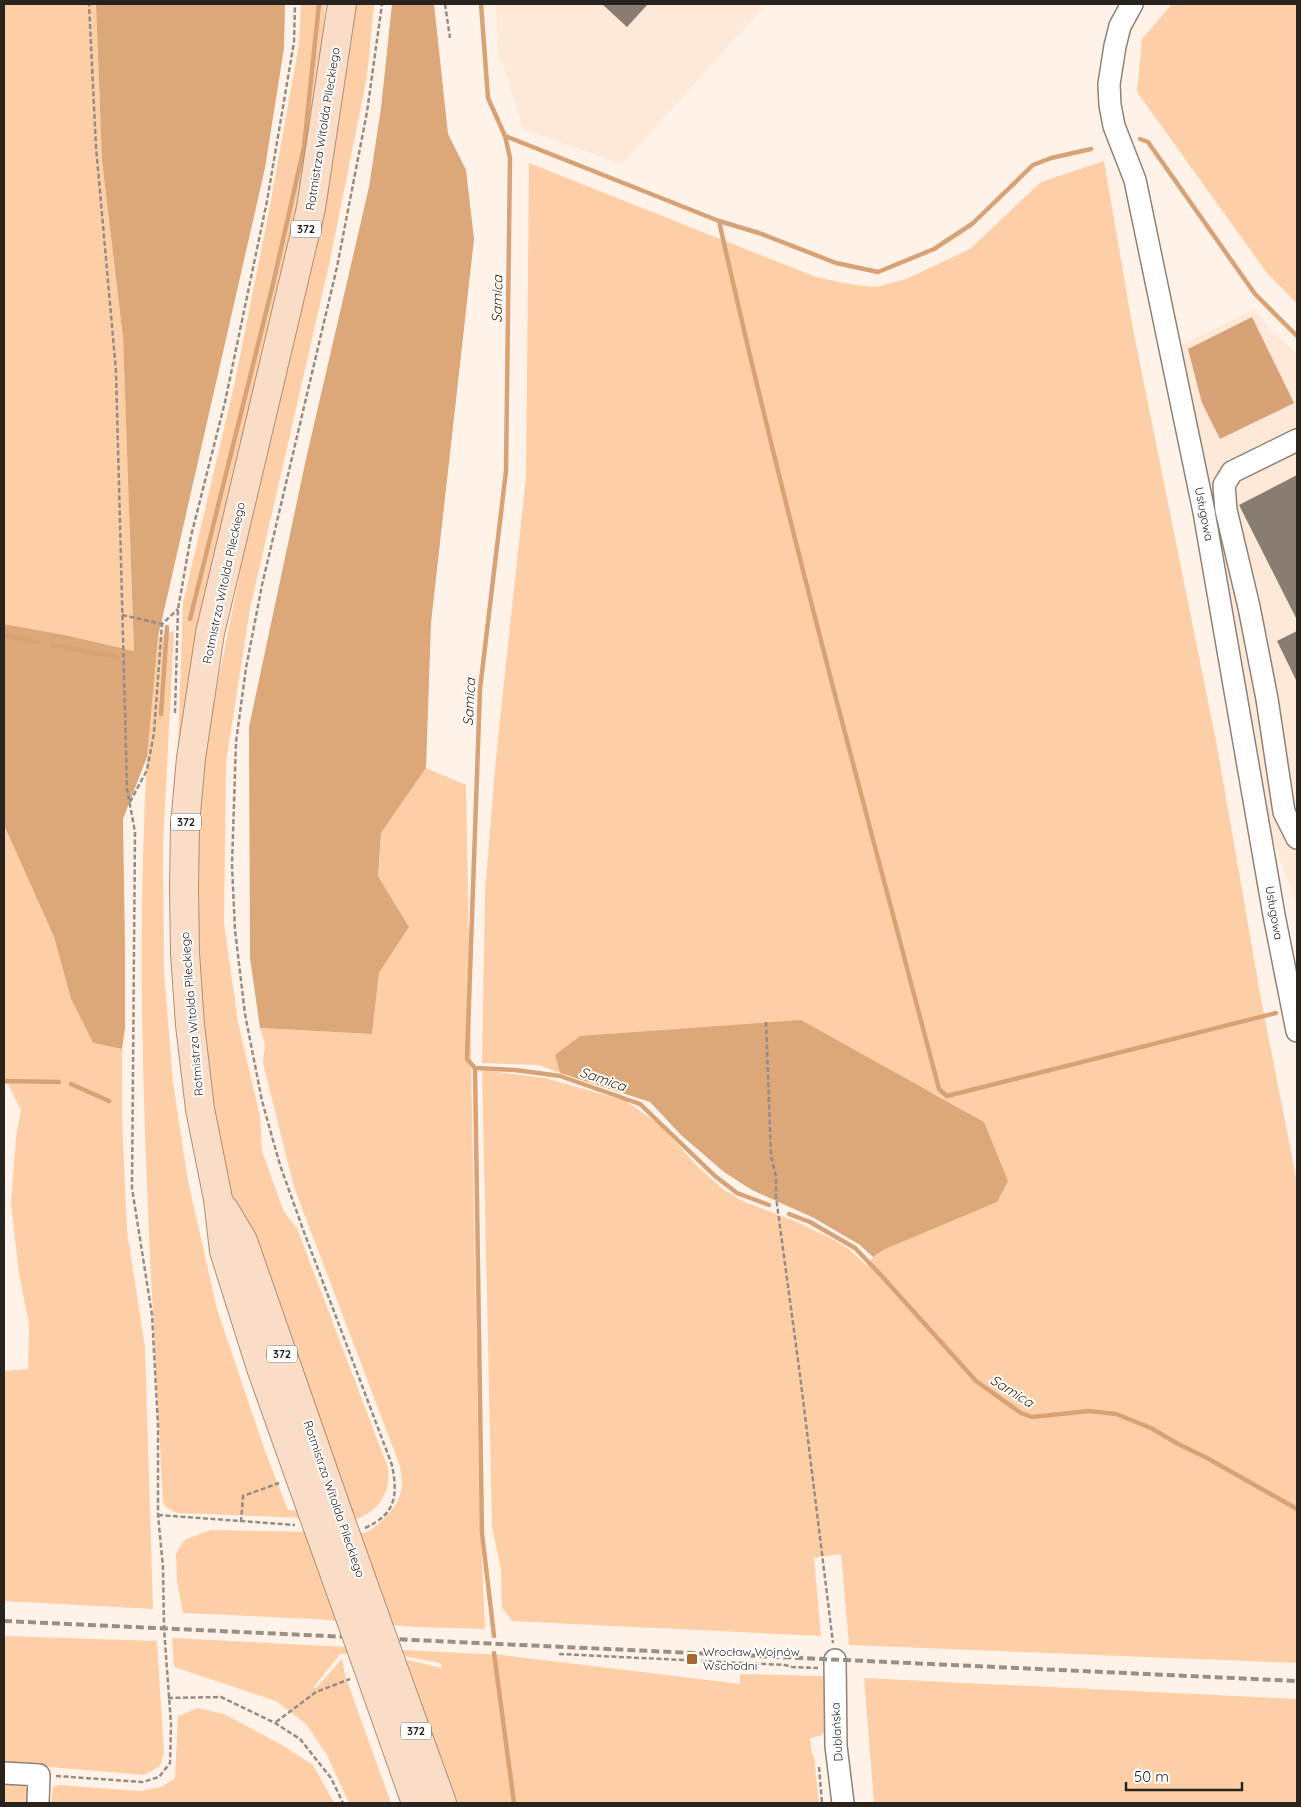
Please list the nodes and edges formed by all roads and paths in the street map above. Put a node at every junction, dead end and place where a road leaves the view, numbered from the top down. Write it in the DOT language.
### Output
graph roads {
  1 [pos="90,4"];
  2 [pos="295,4"];
  3 [pos="342,4"];
  4 [pos="382,4"];
  5 [pos="445,4"];
  6 [pos="1132,4"];
  7 [pos="450,38"];
  8 [pos="1297,440"];
  9 [pos="122,615"];
  10 [pos="162,624"];
  11 [pos="130,803"];
  12 [pos="1297,838"];
  13 [pos="766,1022"];
  14 [pos="1297,1032"];
  15 [pos="276,1484"];
  16 [pos="158,1515"];
  17 [pos="316,1516"];
  18 [pos="242,1522"];
  19 [pos="362,1530"];
  20 [pos="559,1654"];
  21 [pos="378,1659"];
  22 [pos="827,1664"];
  23 [pos="347,1680"];
  24 [pos="168,1698"];
  25 [pos="275,1723"];
  26 [pos="818,1759"];
  27 [pos="4,1773"];
  28 [pos="39,1775"];
  29 [pos="38,1803"];
  30 [pos="343,1803"];
  31 [pos="416,1803"];
  32 [pos="442,1803"];
  33 [pos="822,1803"];
  34 [pos="844,1803"];
  1 -- 9 [label="path"];
  2 -- 10 [label="path"];
  3 -- 17 [label="main road, Rotmistrza Witolda Pileckiego / 372"];
  4 -- 19 [label="path"];
  5 -- 7 [label="path"];
  6 -- 14 [label="street, Usługowa"];
  8 -- 12 [label="street"];
  9 -- 10 [label="path"];
  9 -- 11 [label="path"];
  10 -- 11 [label="path"];
  11 -- 16 [label="path"];
  13 -- 22 [label="path"];
  15 -- 18 [label="path"];
  16 -- 18 [label="path"];
  16 -- 24 [label="path"];
  17 -- 18 [label="path"];
  17 -- 21 [label="main road, Rotmistrza Witolda Pileckiego / 372, bridge"];
  20 -- 22 [label="path"];
  21 -- 31 [label="main road, Rotmistrza Witolda Pileckiego / 372"];
  21 -- 32 [label="main road, Rotmistrza Witolda Pileckiego / 372"];
  22 -- 34 [label="street, Dublańska"];
  23 -- 25 [label="path"];
  24 -- 25 [label="path"];
  24 -- 28 [label="path"];
  25 -- 30 [label="path"];
  26 -- 33 [label="path"];
  27 -- 28 [label="street"];
  28 -- 29 [label="street"];
}
